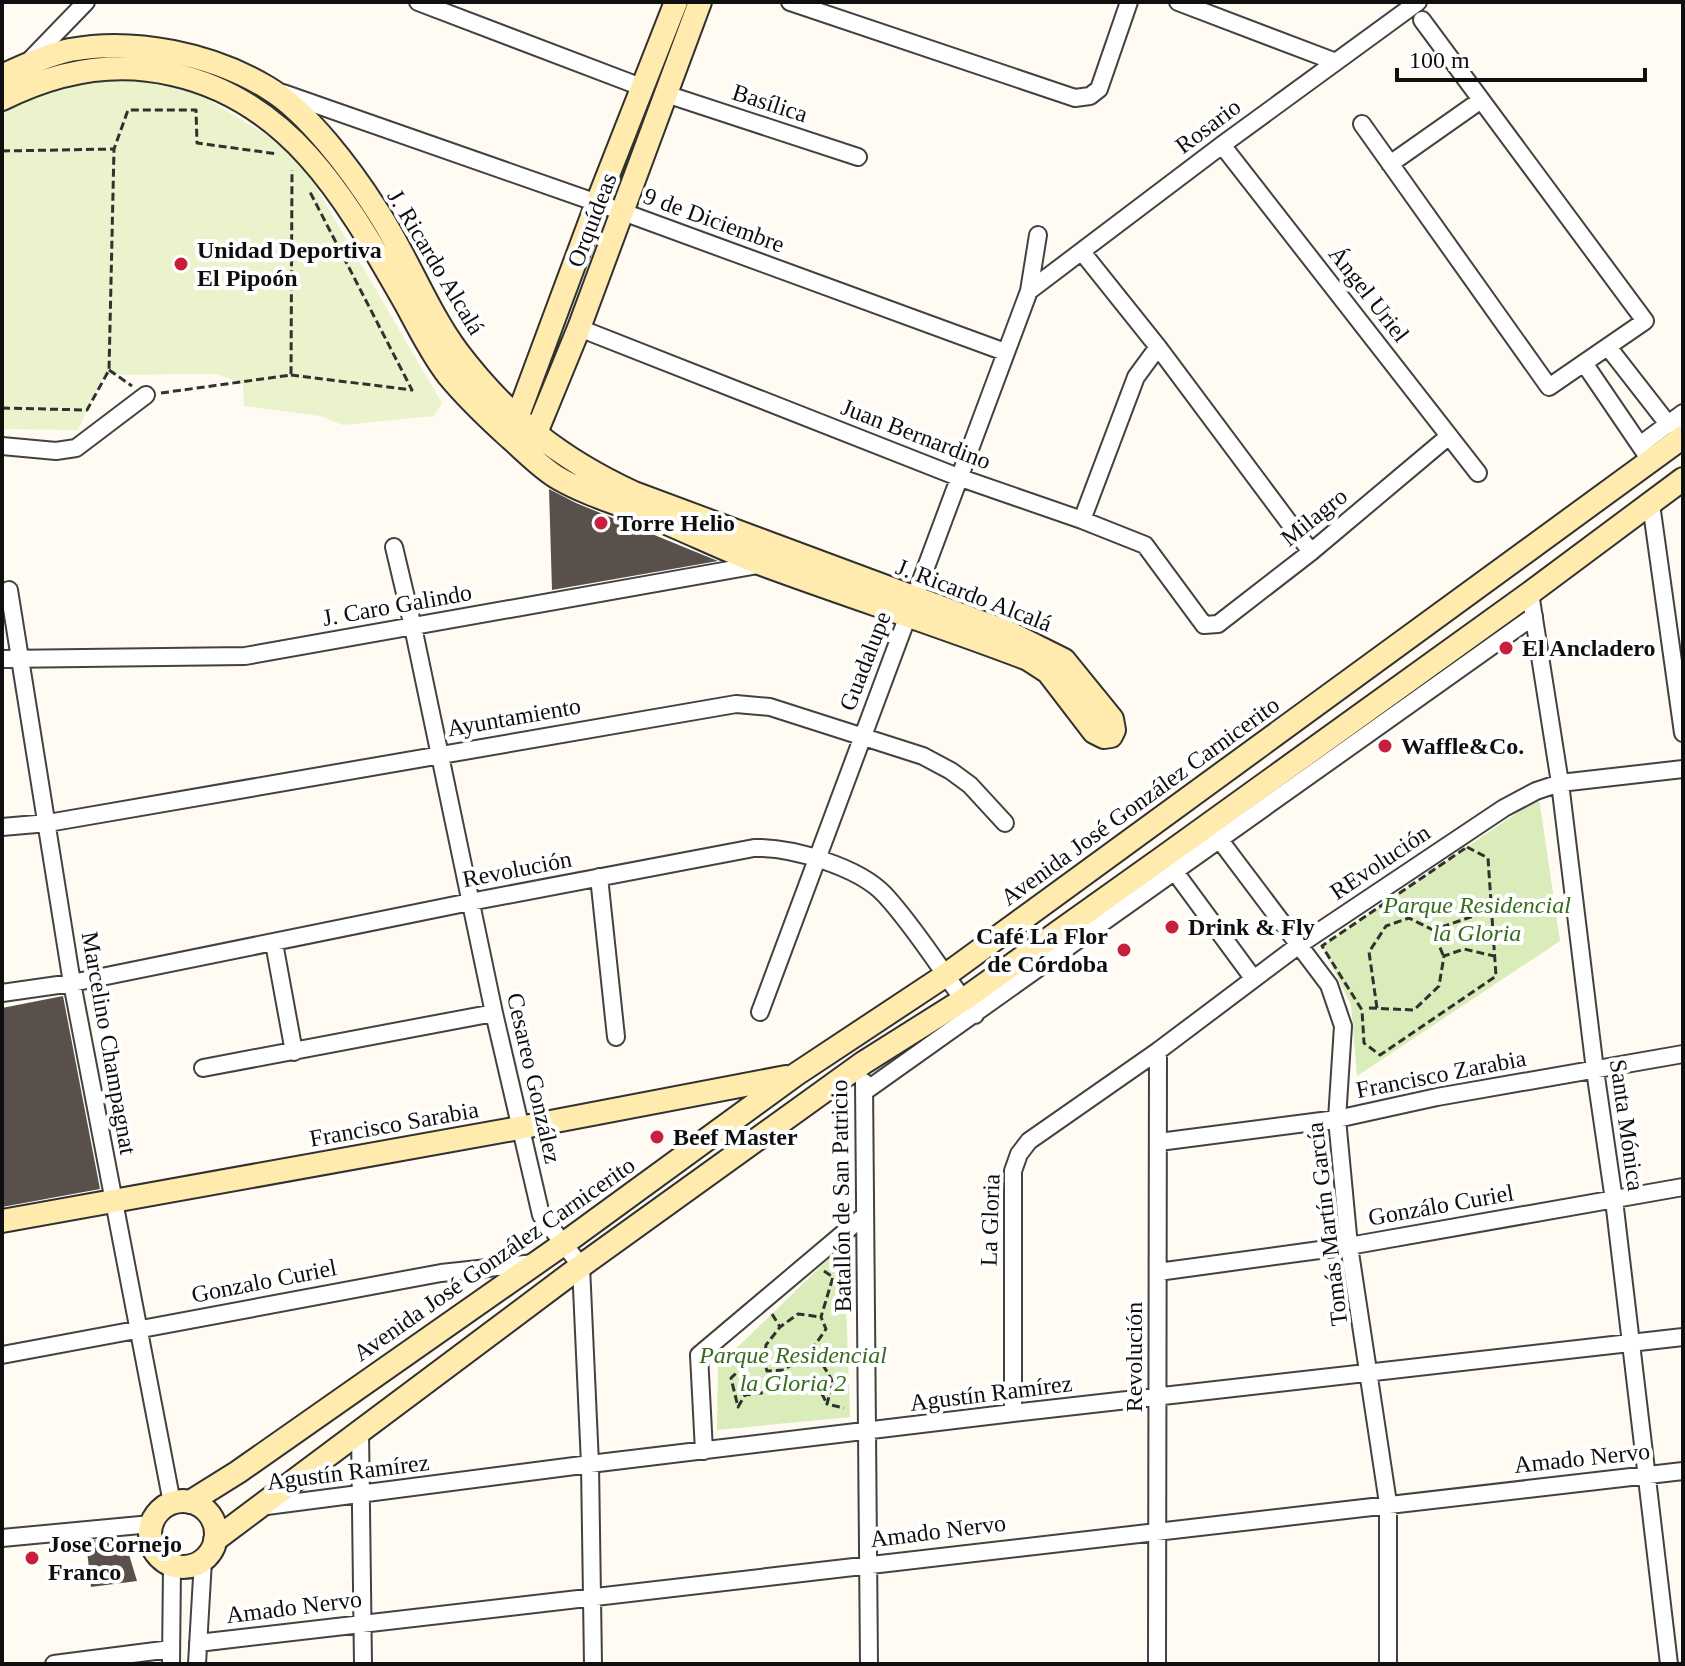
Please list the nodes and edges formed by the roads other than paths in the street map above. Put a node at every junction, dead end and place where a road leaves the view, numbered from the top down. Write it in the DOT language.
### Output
graph roads {
  1 [pos="86,2"];
  2 [pos="418,2"];
  3 [pos="676,2"];
  4 [pos="700,2"];
  5 [pos="790,2"];
  6 [pos="1129,2"];
  7 [pos="1178,2"];
  8 [pos="1418,2"];
  9 [pos="1422,20"];
  10 [pos="66,51"];
  11 [pos="1336,62"];
  12 [pos="2,76"];
  13 [pos="26,76"];
  14 [pos="644,88"];
  15 [pos="270,89"];
  16 [pos="666,94"];
  17 [pos="2,99"];
  18 [pos="1481,100"];
  19 [pos="1362,124"];
  20 [pos="1222,145"];
  21 [pos="858,157"];
  22 [pos="1390,164"];
  23 [pos="597,203"];
  24 [pos="623,212"];
  25 [pos="1038,235"];
  26 [pos="1082,252"];
  27 [pos="1029,291"];
  28 [pos="579,328"];
  29 [pos="1158,347"];
  30 [pos="1608,347"];
  31 [pos="1005,352"];
  32 [pos="1584,363"];
  33 [pos="146,395"];
  34 [pos="1683,413"];
  35 [pos="512,426"];
  36 [pos="1678,429"];
  37 [pos="1449,436"];
  38 [pos="531,444"];
  39 [pos="2,446"];
  40 [pos="1645,452"];
  41 [pos="1478,473"];
  42 [pos="958,477"];
  43 [pos="1683,479"];
  44 [pos="1651,504"];
  45 [pos="1082,520"];
  46 [pos="394,547"];
  47 [pos="1311,552"];
  48 [pos="795,555"];
  49 [pos="763,564"];
  50 [pos="9,590"];
  51 [pos="1530,593"];
  52 [pos="911,607"];
  53 [pos="1534,616"];
  54 [pos="1204,625"];
  55 [pos="413,627"];
  56 [pos="10,658"];
  57 [pos="1683,733"];
  58 [pos="862,735"];
  59 [pos="439,754"];
  60 [pos="1683,769"];
  61 [pos="1560,783"];
  62 [pos="48,823"];
  63 [pos="1005,823"];
  64 [pos="2,827"];
  65 [pos="1219,828"];
  66 [pos="818,860"];
  67 [pos="1175,872"];
  68 [pos="599,877"];
  69 [pos="470,902"];
  70 [pos="274,943"];
  71 [pos="1299,945"];
  72 [pos="946,975"];
  73 [pos="1253,978"];
  74 [pos="72,983"];
  75 [pos="2,993"];
  76 [pos="969,1008"];
  77 [pos="760,1012"];
  78 [pos="494,1013"];
  79 [pos="616,1037"];
  80 [pos="1158,1051"];
  81 [pos="294,1052"];
  82 [pos="1683,1054"];
  83 [pos="863,1063"];
  84 [pos="203,1068"];
  85 [pos="1595,1070"];
  86 [pos="795,1075"];
  87 [pos="864,1092"];
  88 [pos="1337,1119"];
  89 [pos="519,1128"];
  90 [pos="1159,1142"];
  91 [pos="1683,1187"];
  92 [pos="1614,1200"];
  93 [pos="114,1201"];
  94 [pos="865,1215"];
  95 [pos="2,1221"];
  96 [pos="562,1245"];
  97 [pos="1349,1246"];
  98 [pos="535,1263"];
  99 [pos="581,1266"];
  100 [pos="1158,1272"];
  101 [pos="137,1329"];
  102 [pos="1683,1337"];
  103 [pos="1631,1343"];
  104 [pos="2,1355"];
  105 [pos="1370,1371"];
  106 [pos="1159,1397"];
  107 [pos="1013,1413"];
  108 [pos="360,1431"];
  109 [pos="867,1432"];
  110 [pos="704,1451"];
  111 [pos="590,1464"];
  112 [pos="1683,1471"];
  113 [pos="1648,1475"];
  114 [pos="360,1494"];
  115 [pos="181,1502"];
  116 [pos="1388,1503"];
  117 [pos="258,1508"];
  118 [pos="151,1524"];
  119 [pos="1157,1530"];
  120 [pos="2,1538"];
  121 [pos="215,1540"];
  122 [pos="203,1560"];
  123 [pos="867,1563"];
  124 [pos="172,1566"];
  125 [pos="592,1595"];
  126 [pos="363,1623"];
  127 [pos="198,1643"];
  128 [pos="171,1656"];
  129 [pos="54,1664"];
  130 [pos="197,1664"];
  131 [pos="363,1664"];
  132 [pos="593,1664"];
  133 [pos="869,1664"];
  134 [pos="1157,1664"];
  135 [pos="1388,1664"];
  136 [pos="1669,1664"];
  1 -- 10 [label="street"];
  2 -- 14 [label="street"];
  3 -- 14 [label="street, Orquídeas"];
  4 -- 16 [label="street, Orquídeas"];
  5 -- 6 [label="street"];
  7 -- 11 [label="street"];
  8 -- 11 [label="street, Rosario"];
  9 -- 18 [label="street"];
  10 -- 13 [label="street, J. Ricardo Alcalá"];
  10 -- 15 [label="street, J. Ricardo Alcalá"];
  10 -- 35 [label="street, J. Ricardo Alcalá"];
  11 -- 20 [label="street, Rosario"];
  12 -- 13 [label="street, J. Ricardo Alcalá"];
  13 -- 17 [label="street, J. Ricardo Alcalá"];
  14 -- 23 [label="street, Orquídeas"];
  15 -- 23 [label="street, 9 de Diciembre"];
  15 -- 35 [label="street, J. Ricardo Alcalá"];
  16 -- 21 [label="street, Basílica"];
  16 -- 24 [label="street, Orquídeas"];
  18 -- 22 [label="street"];
  18 -- 30 [label="street"];
  19 -- 22 [label="street"];
  20 -- 26 [label="street, Rosario"];
  20 -- 37 [label="street, Ángel Uriel"];
  22 -- 32 [label="street"];
  23 -- 24 [label="street, 9 de Diciembre"];
  23 -- 35 [label="street, Orquídeas"];
  24 -- 28 [label="street, Orquídeas"];
  24 -- 31 [label="street, 9 de Diciembre"];
  25 -- 27 [label="street, Guadalupe"];
  26 -- 27 [label="street, Rosario"];
  26 -- 29 [label="street"];
  27 -- 31 [label="street, Guadalupe"];
  28 -- 38 [label="street, Orquídeas"];
  28 -- 42 [label="street, Juan Bernardino"];
  29 -- 45 [label="street"];
  29 -- 47 [label="street"];
  30 -- 32 [label="street"];
  30 -- 36 [label="street"];
  31 -- 42 [label="street, Guadalupe"];
  32 -- 40 [label="street"];
  33 -- 39 [label="street"];
  34 -- 36 [label="street"];
  35 -- 38 [label="street, J. Ricardo Alcalá"];
  36 -- 40 [label="street, Avenida José González Carnicerito"];
  37 -- 41 [label="street, Ángel Uriel"];
  37 -- 47 [label="street, Milagro"];
  38 -- 48 [label="street, J. Ricardo Alcalá"];
  38 -- 49 [label="street, J. Ricardo Alcalá"];
  40 -- 72 [label="street, Avenida José González Carnicerito"];
  42 -- 45 [label="street, Juan Bernardino"];
  42 -- 52 [label="street, Guadalupe"];
  43 -- 44 [label="street"];
  44 -- 51 [label="street"];
  44 -- 57 [label="street"];
  45 -- 54 [label="street, Juan Bernardino"];
  46 -- 55 [label="street, Cesareo González"];
  47 -- 54 [label="street, Milagro"];
  48 -- 49 [label="street, J. Caro Galindo"];
  48 -- 52 [label="street, J. Ricardo Alcalá"];
  49 -- 52 [label="street, J. Ricardo Alcalá"];
  49 -- 55 [label="street, J. Caro Galindo"];
  50 -- 56 [label="street, Marcelino Champagnat"];
  51 -- 53 [label="street, Santa Mónica"];
  51 -- 65 [label="street"];
  52 -- 52 [label="street, J. Ricardo Alcalá"];
  52 -- 58 [label="street, Guadalupe"];
  53 -- 61 [label="street, Santa Mónica"];
  53 -- 65 [label="street"];
  55 -- 56 [label="street, J. Caro Galindo"];
  55 -- 59 [label="street, Cesareo González"];
  56 -- 62 [label="street, Marcelino Champagnat"];
  58 -- 59 [label="street, Ayuntamiento"];
  58 -- 63 [label="street, Ayuntamiento"];
  58 -- 66 [label="street, Guadalupe"];
  59 -- 62 [label="street, Ayuntamiento"];
  59 -- 69 [label="street, Cesareo González"];
  60 -- 61 [label="street, REvolución"];
  61 -- 71 [label="street, REvolución"];
  61 -- 85 [label="street, Santa Mónica"];
  62 -- 64 [label="street, Ayuntamiento"];
  62 -- 74 [label="street, Marcelino Champagnat"];
  65 -- 67 [label="street"];
  65 -- 71 [label="street, Tomás Martín García"];
  65 -- 76 [label="street"];
  66 -- 68 [label="street, Revolución"];
  66 -- 72 [label="street, Revolución"];
  66 -- 77 [label="street, Guadalupe"];
  67 -- 73 [label="street"];
  67 -- 76 [label="street"];
  68 -- 69 [label="street, Revolución"];
  68 -- 79 [label="street"];
  69 -- 70 [label="street, Revolución"];
  69 -- 78 [label="street, Cesareo González"];
  70 -- 74 [label="street, Revolución"];
  70 -- 81 [label="street"];
  71 -- 73 [label="street, REvolución"];
  71 -- 88 [label="street, Tomás Martín García"];
  72 -- 76 [label="street, Revolución"];
  72 -- 86 [label="street, Avenida José González Carnicerito"];
  73 -- 80 [label="street, REvolución"];
  74 -- 75 [label="street, Revolución"];
  74 -- 93 [label="street, Marcelino Champagnat"];
  76 -- 83 [label="street"];
  76 -- 87 [label="street"];
  78 -- 81 [label="street"];
  78 -- 89 [label="street, Cesareo González"];
  80 -- 90 [label="street, Revolución"];
  80 -- 107 [label="street, La Gloria"];
  81 -- 84 [label="street"];
  82 -- 85 [label="street, Francisco Zarabia"];
  83 -- 87 [label="street, Batallón de San Patricio"];
  83 -- 99 [label="street"];
  85 -- 88 [label="street, Francisco Zarabia"];
  85 -- 92 [label="street, Santa Mónica"];
  86 -- 89 [label="street, Francisco Sarabia"];
  86 -- 96 [label="street, Avenida José González Carnicerito"];
  87 -- 94 [label="street, Batallón de San Patricio"];
  88 -- 90 [label="street, Francisco Zarabia"];
  88 -- 97 [label="street, Tomás Martín García"];
  89 -- 93 [label="street, Francisco Sarabia"];
  89 -- 96 [label="street, Cesareo González"];
  90 -- 100 [label="street, Revolución"];
  91 -- 92 [label="street, Gonzálo Curiel"];
  92 -- 97 [label="street, Gonzálo Curiel"];
  92 -- 103 [label="street, Santa Mónica"];
  93 -- 95 [label="street, Francisco Sarabia"];
  93 -- 101 [label="street, Marcelino Champagnat"];
  94 -- 109 [label="street, Batallón de San Patricio"];
  94 -- 110 [label="street"];
  96 -- 98 [label="street, Avenida José González Carnicerito"];
  96 -- 99 [label="street, Cesareo González"];
  97 -- 100 [label="street, Gonzálo Curiel"];
  97 -- 105 [label="street, Tomás Martín García"];
  98 -- 101 [label="street, Gonzalo Curiel"];
  98 -- 115 [label="street, Avenida José González Carnicerito"];
  99 -- 108 [label="street"];
  99 -- 111 [label="street"];
  100 -- 106 [label="street, Revolución"];
  101 -- 104 [label="street, Gonzalo Curiel"];
  101 -- 115 [label="street, Marcelino Champagnat"];
  102 -- 103 [label="street, Agustín Ramírez"];
  103 -- 105 [label="street, Agustín Ramírez"];
  103 -- 113 [label="street, Santa Mónica"];
  105 -- 106 [label="street, Agustín Ramírez"];
  105 -- 116 [label="street, Tomás Martín García"];
  106 -- 107 [label="street, Agustín Ramírez"];
  106 -- 119 [label="street, Revolución"];
  107 -- 109 [label="street, Agustín Ramírez"];
  108 -- 114 [label="street"];
  108 -- 117 [label="street"];
  109 -- 110 [label="street, Agustín Ramírez"];
  109 -- 123 [label="street, Batallón de San Patricio"];
  110 -- 111 [label="street, Agustín Ramírez"];
  111 -- 114 [label="street, Agustín Ramírez"];
  111 -- 125 [label="street"];
  112 -- 113 [label="street, Amado Nervo"];
  113 -- 116 [label="street, Amado Nervo"];
  113 -- 136 [label="street, Santa Mónica"];
  114 -- 117 [label="street, Agustín Ramírez"];
  114 -- 126 [label="street"];
  115 -- 118 [label="street"];
  115 -- 121 [label="street"];
  116 -- 119 [label="street, Amado Nervo"];
  116 -- 135 [label="street, Tomás Martín García"];
  117 -- 121 [label="street"];
  118 -- 120 [label="street"];
  118 -- 124 [label="street"];
  119 -- 123 [label="street, Amado Nervo"];
  119 -- 134 [label="street, Revolución"];
  121 -- 122 [label="street"];
  122 -- 124 [label="street"];
  122 -- 127 [label="street"];
  123 -- 125 [label="street, Amado Nervo"];
  123 -- 133 [label="street, Batallón de San Patricio"];
  124 -- 128 [label="street"];
  125 -- 126 [label="street, Amado Nervo"];
  125 -- 132 [label="street"];
  126 -- 127 [label="street, Amado Nervo"];
  126 -- 131 [label="street"];
  127 -- 130 [label="street"];
  128 -- 129 [label="street"];
}
